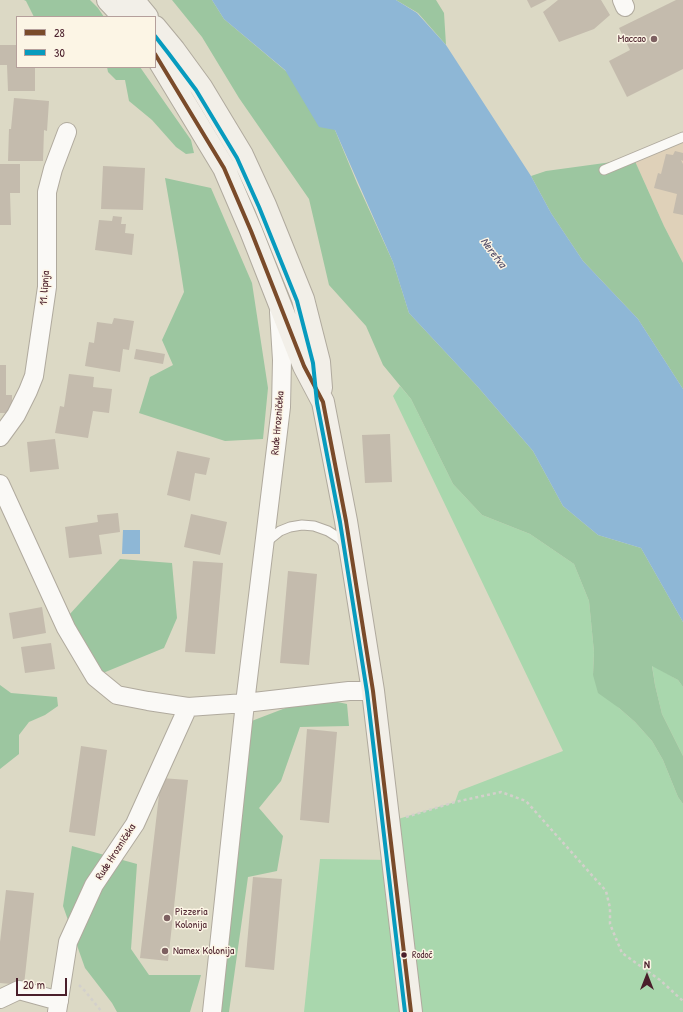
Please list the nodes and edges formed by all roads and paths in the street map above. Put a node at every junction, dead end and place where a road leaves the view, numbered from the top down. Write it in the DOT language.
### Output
graph roads {
  1 [pos="108,0"];
  2 [pos="132,0"];
  3 [pos="123,16"];
  4 [pos="146,16"];
  5 [pos="156,28"];
  6 [pos="156,55"];
  7 [pos="67,132"];
  8 [pos="683,137"];
  9 [pos="604,170"];
  10 [pos="278,301"];
  11 [pos="323,402"];
  12 [pos="0,437"];
  13 [pos="2,491"];
  14 [pos="264,544"];
  15 [pos="351,552"];
  16 [pos="373,691"];
  17 [pos="245,703"];
  18 [pos="188,707"];
  19 [pos="388,822"];
  20 [pos="64,970"];
  21 [pos="0,999"];
  22 [pos="683,1000"];
  23 [pos="58,1006"];
  24 [pos="102,1012"];
  25 [pos="212,1012"];
  26 [pos="411,1012"];
  1 -- 3 [label="main road"];
  2 -- 4 [label="main road"];
  5 -- 11 [label="main road"];
  6 -- 10 [label="main road"];
  7 -- 12 [label="street, 11. lipnja"];
  8 -- 9 [label="lane"];
  10 -- 11 [label="main road"];
  10 -- 14 [label="street, Rude Hrozničeka"];
  11 -- 15 [label="main road"];
  13 -- 18 [label="street"];
  14 -- 15 [label="lane"];
  14 -- 17 [label="street, Rude Hrozničeka"];
  15 -- 16 [label="main road"];
  16 -- 17 [label="street"];
  16 -- 19 [label="main road"];
  17 -- 18 [label="street"];
  17 -- 25 [label="street, Rude Hrozničeka"];
  18 -- 20 [label="street, Rude Hrozničeka"];
  19 -- 22 [label="path"];
  19 -- 26 [label="main road"];
  20 -- 23 [label="street, Rude Hrozničeka"];
  20 -- 24 [label="path"];
  21 -- 23 [label="street, Rude Hrozničeka"];
}
